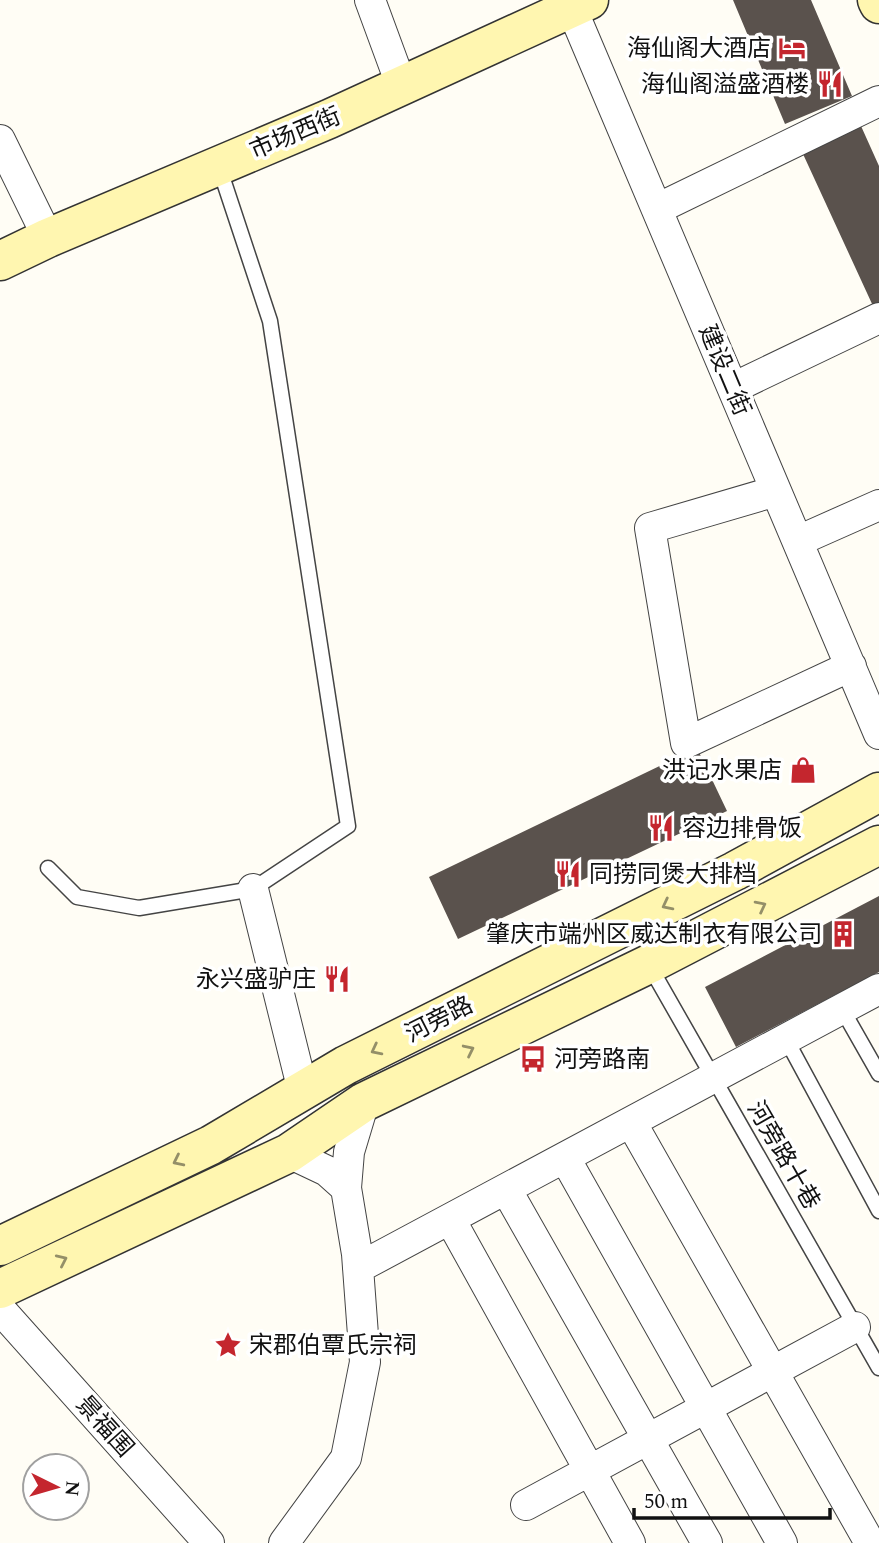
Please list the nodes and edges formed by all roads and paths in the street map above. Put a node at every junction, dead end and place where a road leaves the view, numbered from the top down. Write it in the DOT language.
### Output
graph roads {
  1 [pos="370,0"];
  2 [pos="580,3"];
  3 [pos="402,86"];
  4 [pos="879,102"];
  5 [pos="0,140"];
  6 [pos="218,166"];
  7 [pos="657,209"];
  8 [pos="48,238"];
  9 [pos="0,261"];
  10 [pos="879,318"];
  11 [pos="733,388"];
  12 [pos="776,491"];
  13 [pos="879,505"];
  14 [pos="798,541"];
  15 [pos="851,666"];
  16 [pos="879,734"];
  17 [pos="879,792"];
  18 [pos="879,845"];
  19 [pos="48,868"];
  20 [pos="253,889"];
  21 [pos="649,964"];
  22 [pos="879,989"];
  23 [pos="842,1009"];
  24 [pos="786,1039"];
  25 [pos="879,1074"];
  26 [pos="714,1078"];
  27 [pos="303,1091"];
  28 [pos="364,1102"];
  29 [pos="631,1122"];
  30 [pos="289,1153"];
  31 [pos="565,1158"];
  32 [pos="345,1188"];
  33 [pos="506,1189"];
  34 [pos="879,1210"];
  35 [pos="450,1219"];
  36 [pos="0,1246"];
  37 [pos="358,1268"];
  38 [pos="0,1289"];
  39 [pos="0,1309"];
  40 [pos="855,1327"];
  41 [pos="879,1368"];
  42 [pos="773,1371"];
  43 [pos="705,1408"];
  44 [pos="648,1439"];
  45 [pos="590,1471"];
  46 [pos="526,1505"];
  47 [pos="209,1543"];
  48 [pos="284,1543"];
  49 [pos="630,1543"];
  50 [pos="707,1543"];
  51 [pos="782,1543"];
  52 [pos="870,1543"];
  1 -- 3 [label="street"];
  2 -- 3 [label="street, 市场西街"];
  2 -- 7 [label="street, 建设二街"];
  3 -- 6 [label="street, 市场西街"];
  4 -- 7 [label="street"];
  5 -- 8 [label="street"];
  6 -- 8 [label="street, 市场西街"];
  6 -- 20 [label="lane"];
  7 -- 11 [label="street, 建设二街"];
  8 -- 9 [label="street, 市场西街"];
  10 -- 11 [label="street"];
  11 -- 12 [label="street, 建设二街"];
  12 -- 14 [label="street, 建设二街"];
  12 -- 15 [label="street"];
  13 -- 14 [label="street"];
  14 -- 15 [label="street, 建设二街"];
  15 -- 16 [label="street, 建设二街"];
  17 -- 27 [label="street, 河旁路, one-way"];
  21 -- 18 [label="street, 河旁路, one-way"];
  19 -- 20 [label="lane"];
  20 -- 27 [label="street"];
  21 -- 26 [label="lane, 河旁路十巷"];
  28 -- 21 [label="street, 河旁路, one-way"];
  22 -- 23 [label="street"];
  23 -- 24 [label="street"];
  23 -- 25 [label="lane"];
  24 -- 26 [label="street"];
  24 -- 34 [label="lane"];
  26 -- 29 [label="street"];
  26 -- 40 [label="lane, 河旁路十巷"];
  27 -- 36 [label="street, 河旁路, one-way"];
  28 -- 30 [label="street, 河旁路"];
  28 -- 32 [label="street"];
  29 -- 31 [label="street"];
  29 -- 42 [label="street"];
  30 -- 32 [label="street"];
  38 -- 30 [label="street, 河旁路, one-way"];
  31 -- 33 [label="street"];
  31 -- 43 [label="street"];
  32 -- 37 [label="street"];
  33 -- 35 [label="street"];
  33 -- 44 [label="street"];
  35 -- 37 [label="street"];
  35 -- 45 [label="street"];
  37 -- 48 [label="street"];
  39 -- 47 [label="street, 景福围"];
  40 -- 41 [label="lane, 河旁路十巷"];
  40 -- 42 [label="street"];
  42 -- 43 [label="street"];
  42 -- 52 [label="street"];
  43 -- 44 [label="street"];
  43 -- 51 [label="street"];
  44 -- 45 [label="street"];
  44 -- 50 [label="street"];
  45 -- 46 [label="street"];
  45 -- 49 [label="street"];
}
